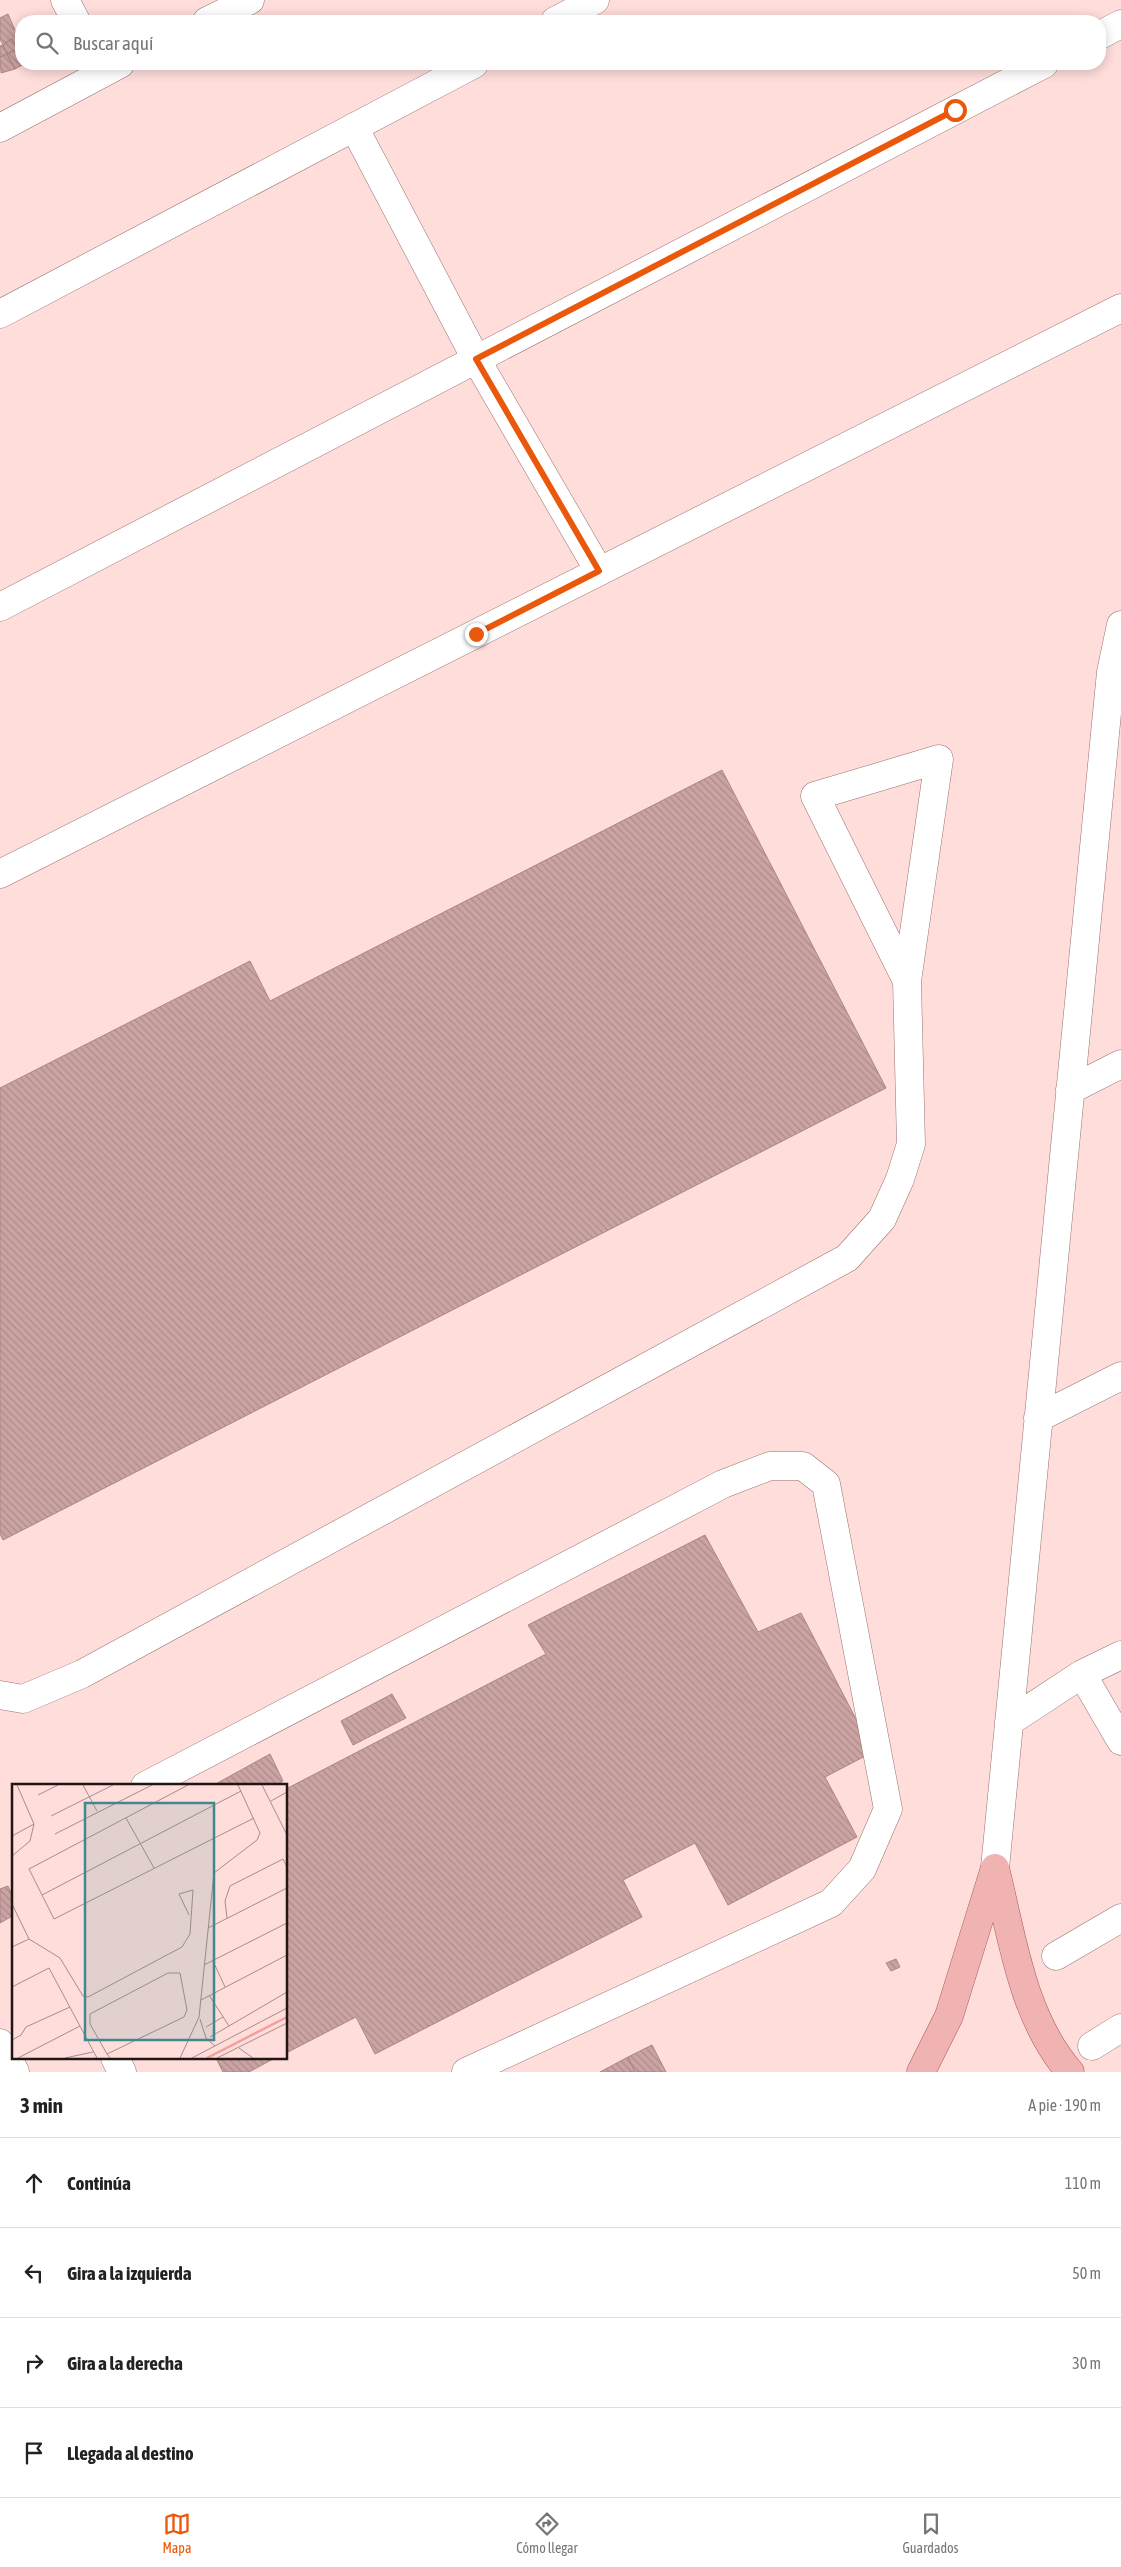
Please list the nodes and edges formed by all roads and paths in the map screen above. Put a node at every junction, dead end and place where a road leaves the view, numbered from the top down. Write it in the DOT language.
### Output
graph roads {
  1 [pos="65,0"];
  2 [pos="250,0"];
  3 [pos="595,0"];
  4 [pos="73,15"];
  5 [pos="219,15"];
  6 [pos="566,15"];
  7 [pos="1121,24"];
  8 [pos="1106,32"];
  9 [pos="101,70"];
  10 [pos="463,70"];
  11 [pos="1032,70"];
  12 [pos="354,127"];
  13 [pos="0,128"];
  14 [pos="1121,308"];
  15 [pos="0,314"];
  16 [pos="476,359"];
  17 [pos="599,571"];
  18 [pos="0,607"];
  19 [pos="1121,625"];
  20 [pos="0,874"];
  21 [pos="907,981"];
  22 [pos="1121,1064"];
  23 [pos="1070,1090"];
  24 [pos="1120,1380"];
  25 [pos="1038,1418"];
  26 [pos="1121,1655"];
  27 [pos="1082,1674"];
  28 [pos="0,1695"];
  29 [pos="1009,1722"];
  30 [pos="1121,1741"];
  31 [pos="149,1784"];
  32 [pos="995,1868"];
  33 [pos="1121,1918"];
  34 [pos="1056,1956"];
  35 [pos="1121,2028"];
  36 [pos="0,2042"];
  37 [pos="1092,2046"];
  38 [pos="116,2060"];
  39 [pos="15,2072"];
  40 [pos="122,2072"];
  41 [pos="466,2072"];
  42 [pos="921,2072"];
  43 [pos="1070,2072"];
  1 -- 4 [label="street"];
  2 -- 5 [label="street"];
  3 -- 6 [label="street"];
  7 -- 8 [label="street"];
  9 -- 13 [label="street"];
  10 -- 12 [label="street"];
  11 -- 16 [label="street"];
  12 -- 15 [label="street"];
  12 -- 16 [label="street"];
  14 -- 17 [label="street"];
  16 -- 17 [label="street"];
  16 -- 18 [label="street"];
  17 -- 20 [label="street"];
  19 -- 23 [label="street"];
  21 -- 21 [label="street"];
  21 -- 28 [label="street"];
  22 -- 23 [label="street"];
  23 -- 25 [label="street"];
  24 -- 25 [label="street"];
  25 -- 29 [label="street"];
  26 -- 27 [label="street"];
  27 -- 29 [label="street"];
  27 -- 30 [label="street"];
  29 -- 32 [label="street"];
  31 -- 41 [label="street"];
  32 -- 42 [label="main road"];
  32 -- 43 [label="main road"];
  33 -- 34 [label="street"];
  35 -- 37 [label="street"];
  36 -- 39 [label="street"];
  38 -- 40 [label="street"];
}
